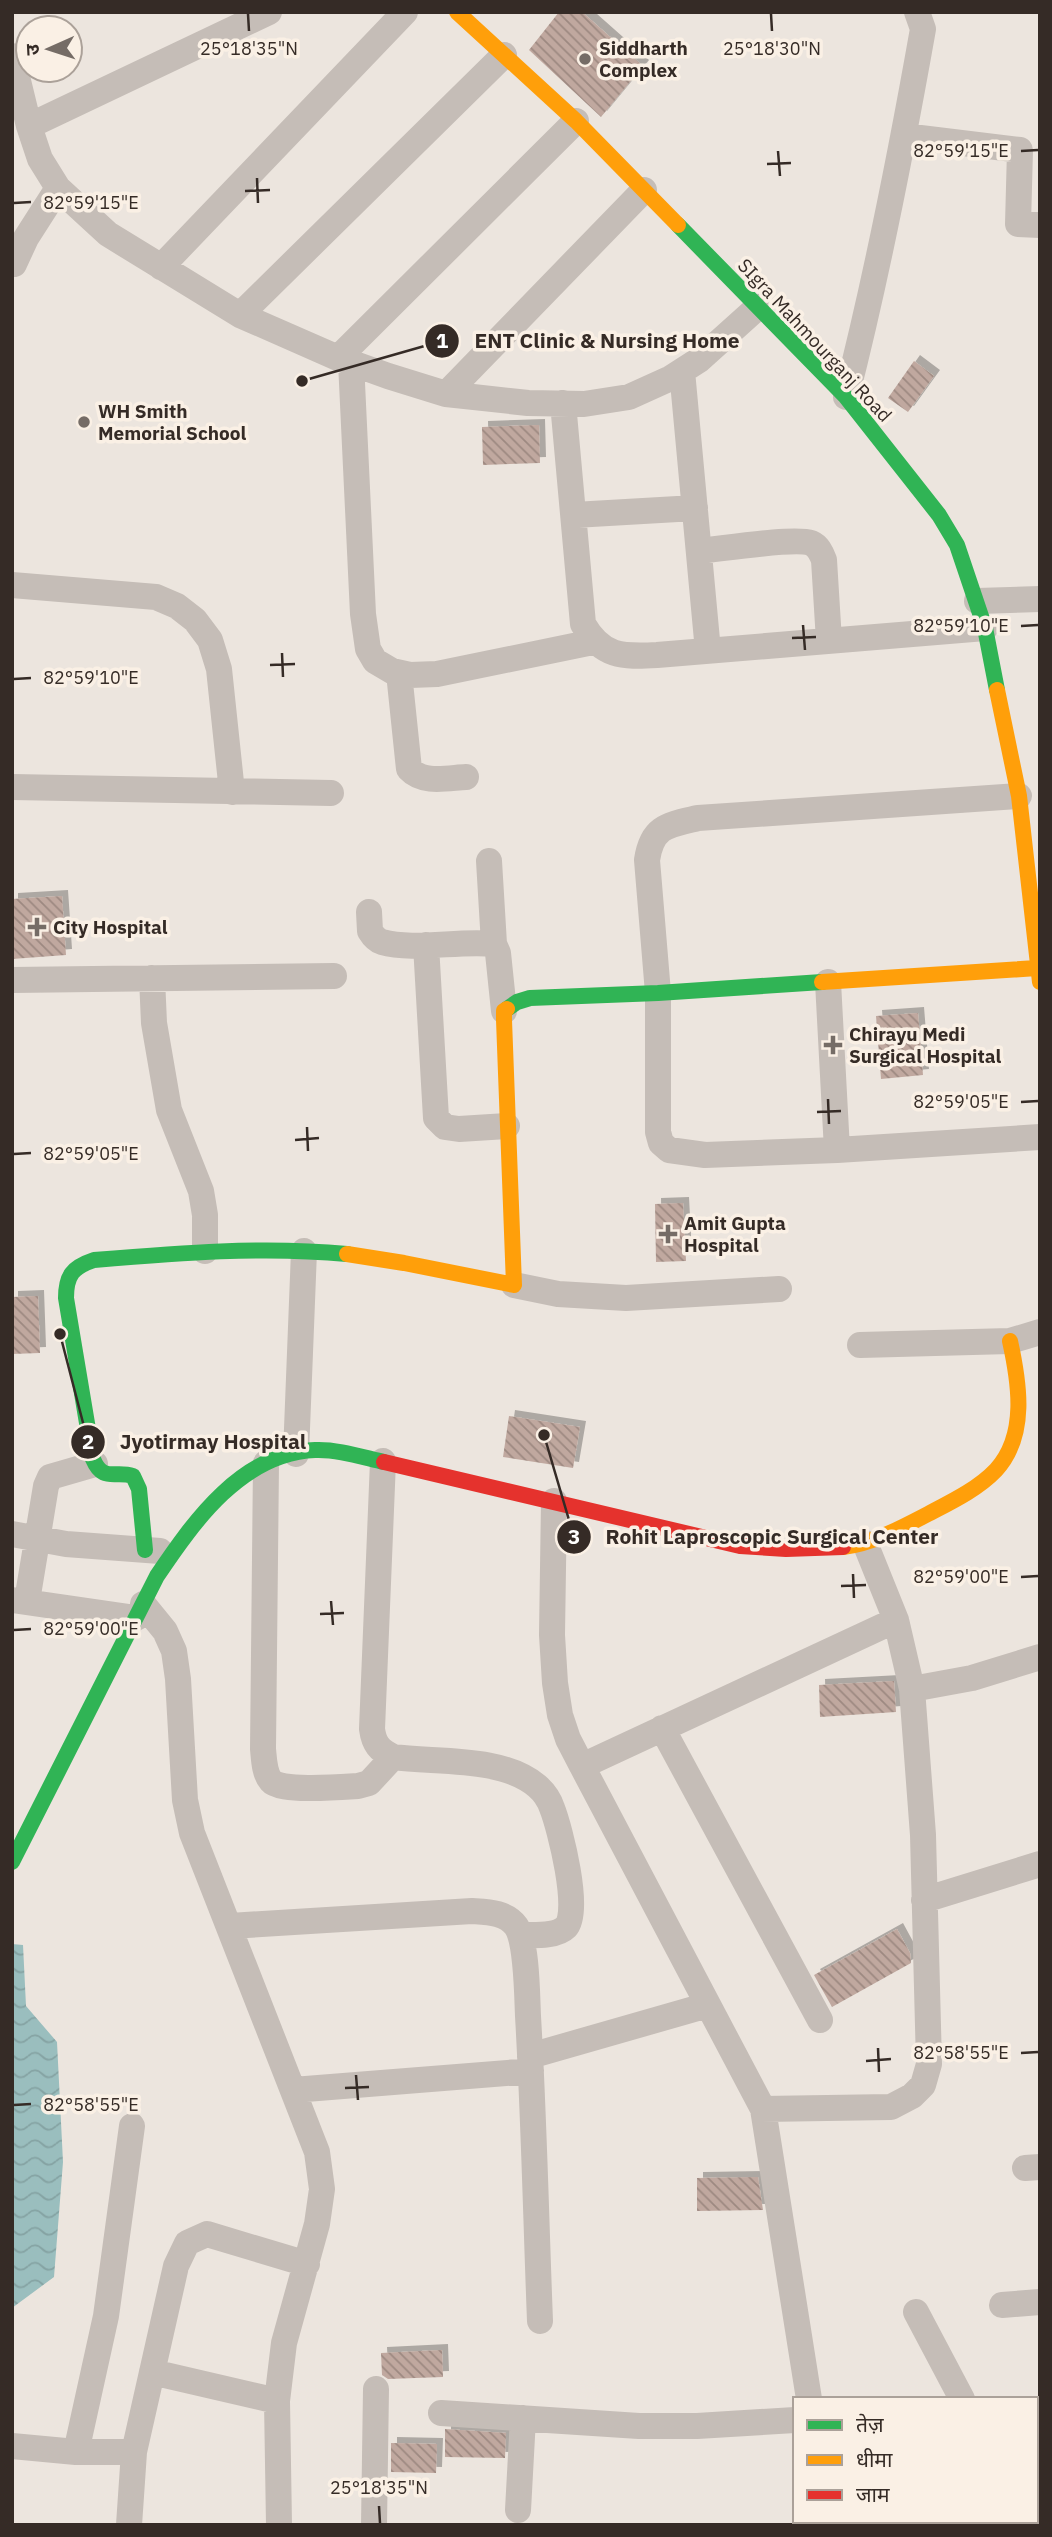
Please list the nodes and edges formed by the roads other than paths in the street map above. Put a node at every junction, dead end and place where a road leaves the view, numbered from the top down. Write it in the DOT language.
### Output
graph roads {
  1 [pos="269,12"];
  2 [pos="405,12"];
  3 [pos="457,12"];
  4 [pos="917,12"];
  5 [pos="504,55"];
  6 [pos="12,56"];
  7 [pos="576,121"];
  8 [pos="29,126"];
  9 [pos="904,136"];
  10 [pos="58,188"];
  11 [pos="644,190"];
  12 [pos="1040,225"];
  13 [pos="14,264"];
  14 [pos="161,267"];
  15 [pos="758,307"];
  16 [pos="240,316"];
  17 [pos="344,360"];
  18 [pos="682,371"];
  19 [pos="446,394"];
  20 [pos="846,397"];
  21 [pos="563,403"];
  22 [pos="695,508"];
  23 [pos="574,515"];
  24 [pos="699,551"];
  25 [pos="12,585"];
  26 [pos="1040,599"];
  27 [pos="977,601"];
  28 [pos="985,628"];
  29 [pos="829,641"];
  30 [pos="593,642"];
  31 [pos="708,652"];
  32 [pos="399,673"];
  33 [pos="466,778"];
  34 [pos="12,787"];
  35 [pos="232,792"];
  36 [pos="331,793"];
  37 [pos="1019,796"];
  38 [pos="1032,842"];
  39 [pos="489,861"];
  40 [pos="369,912"];
  41 [pos="494,944"];
  42 [pos="426,945"];
  43 [pos="1038,975"];
  44 [pos="334,976"];
  45 [pos="152,978"];
  46 [pos="12,981"];
  47 [pos="828,982"];
  48 [pos="658,993"];
  49 [pos="504,1011"];
  50 [pos="507,1126"];
  51 [pos="1040,1137"];
  52 [pos="836,1150"];
  53 [pos="205,1251"];
  54 [pos="304,1251"];
  55 [pos="514,1285"];
  56 [pos="779,1289"];
  57 [pos="1040,1332"];
  58 [pos="1010,1341"];
  59 [pos="860,1345"];
  60 [pos="296,1454"];
  61 [pos="383,1461"];
  62 [pos="266,1463"];
  63 [pos="94,1464"];
  64 [pos="554,1501"];
  65 [pos="24,1536"];
  66 [pos="865,1543"];
  67 [pos="145,1550"];
  68 [pos="174,1551"];
  69 [pos="20,1601"];
  70 [pos="139,1611"];
  71 [pos="896,1620"];
  72 [pos="1040,1657"];
  73 [pos="912,1689"];
  74 [pos="662,1728"];
  75 [pos="393,1757"];
  76 [pos="582,1766"];
  77 [pos="12,1862"];
  78 [pos="1040,1864"];
  79 [pos="925,1900"];
  80 [pos="230,1926"];
  81 [pos="520,1935"];
  82 [pos="708,2005"];
  83 [pos="820,2020"];
  84 [pos="531,2063"];
  85 [pos="293,2090"];
  86 [pos="763,2109"];
  87 [pos="132,2126"];
  88 [pos="307,2264"];
  89 [pos="1040,2302"];
  90 [pos="1002,2305"];
  91 [pos="916,2312"];
  92 [pos="540,2321"];
  93 [pos="152,2372"];
  94 [pos="376,2389"];
  95 [pos="809,2397"];
  96 [pos="961,2397"];
  97 [pos="277,2401"];
  98 [pos="441,2413"];
  99 [pos="523,2418"];
  100 [pos="793,2420"];
  101 [pos="12,2445"];
  102 [pos="76,2452"];
  103 [pos="134,2452"];
  104 [pos="518,2510"];
  105 [pos="129,2525"];
  106 [pos="279,2525"];
  107 [pos="374,2525"];
  1 -- 8 [label="street"];
  2 -- 14 [label="street"];
  3 -- 5 [label="street, SIgra Mahmourganj Road"];
  4 -- 9 [label="street"];
  5 -- 7 [label="street, SIgra Mahmourganj Road"];
  5 -- 16 [label="street"];
  6 -- 8 [label="street"];
  7 -- 11 [label="street, SIgra Mahmourganj Road"];
  7 -- 17 [label="street"];
  8 -- 10 [label="street"];
  9 -- 12 [label="street"];
  9 -- 20 [label="street"];
  10 -- 13 [label="street"];
  10 -- 14 [label="street"];
  11 -- 15 [label="street, SIgra Mahmourganj Road"];
  11 -- 19 [label="street"];
  14 -- 16 [label="street"];
  15 -- 18 [label="street"];
  15 -- 20 [label="street, SIgra Mahmourganj Road"];
  16 -- 17 [label="street"];
  17 -- 19 [label="street"];
  17 -- 32 [label="street"];
  18 -- 21 [label="street"];
  18 -- 22 [label="street"];
  19 -- 21 [label="street"];
  20 -- 27 [label="street, SIgra Mahmourganj Road"];
  21 -- 23 [label="street"];
  22 -- 23 [label="street"];
  22 -- 24 [label="street"];
  23 -- 30 [label="street"];
  24 -- 29 [label="street"];
  24 -- 31 [label="street"];
  25 -- 35 [label="street"];
  26 -- 27 [label="street"];
  27 -- 28 [label="street, SIgra Mahmourganj Road"];
  28 -- 29 [label="street"];
  28 -- 37 [label="street, SIgra Mahmourganj Road"];
  29 -- 31 [label="street"];
  30 -- 31 [label="street"];
  30 -- 32 [label="street"];
  32 -- 33 [label="street"];
  34 -- 35 [label="street"];
  35 -- 36 [label="street"];
  37 -- 38 [label="street, SIgra Mahmourganj Road"];
  37 -- 48 [label="street"];
  38 -- 43 [label="street, SIgra Mahmourganj Road"];
  39 -- 41 [label="street"];
  40 -- 42 [label="street"];
  41 -- 42 [label="street"];
  41 -- 49 [label="street"];
  42 -- 50 [label="street"];
  43 -- 47 [label="street"];
  44 -- 45 [label="street"];
  45 -- 46 [label="street"];
  45 -- 53 [label="street"];
  47 -- 48 [label="street"];
  47 -- 52 [label="street"];
  48 -- 49 [label="street"];
  48 -- 52 [label="street"];
  49 -- 50 [label="street"];
  50 -- 55 [label="street"];
  51 -- 52 [label="street"];
  53 -- 54 [label="street"];
  53 -- 63 [label="street"];
  54 -- 55 [label="street"];
  54 -- 60 [label="street"];
  55 -- 56 [label="street"];
  57 -- 58 [label="street"];
  58 -- 59 [label="street"];
  58 -- 66 [label="street"];
  60 -- 61 [label="street"];
  60 -- 62 [label="street"];
  61 -- 64 [label="street"];
  61 -- 75 [label="street"];
  62 -- 68 [label="street"];
  62 -- 75 [label="street"];
  63 -- 65 [label="street"];
  63 -- 67 [label="street"];
  64 -- 66 [label="street"];
  64 -- 76 [label="street"];
  65 -- 67 [label="street"];
  65 -- 69 [label="street"];
  66 -- 71 [label="street"];
  67 -- 68 [label="street"];
  68 -- 70 [label="street"];
  69 -- 70 [label="street"];
  70 -- 77 [label="street"];
  70 -- 80 [label="street"];
  71 -- 73 [label="street"];
  71 -- 74 [label="street"];
  72 -- 73 [label="street"];
  73 -- 79 [label="street"];
  74 -- 76 [label="street"];
  74 -- 83 [label="street"];
  75 -- 81 [label="street"];
  76 -- 82 [label="street"];
  78 -- 79 [label="street"];
  79 -- 86 [label="street"];
  80 -- 81 [label="street"];
  80 -- 85 [label="street"];
  81 -- 84 [label="street"];
  82 -- 84 [label="street"];
  82 -- 86 [label="street"];
  84 -- 85 [label="street"];
  84 -- 92 [label="street"];
  85 -- 88 [label="street"];
  86 -- 95 [label="street"];
  87 -- 102 [label="street"];
  88 -- 93 [label="street"];
  88 -- 97 [label="street"];
  89 -- 90 [label="street"];
  91 -- 96 [label="street"];
  93 -- 97 [label="street"];
  93 -- 103 [label="street"];
  94 -- 107 [label="street"];
  97 -- 106 [label="street"];
  98 -- 99 [label="street"];
  99 -- 100 [label="street"];
  99 -- 104 [label="street"];
  101 -- 102 [label="street"];
  102 -- 103 [label="street"];
  103 -- 105 [label="street"];
}
